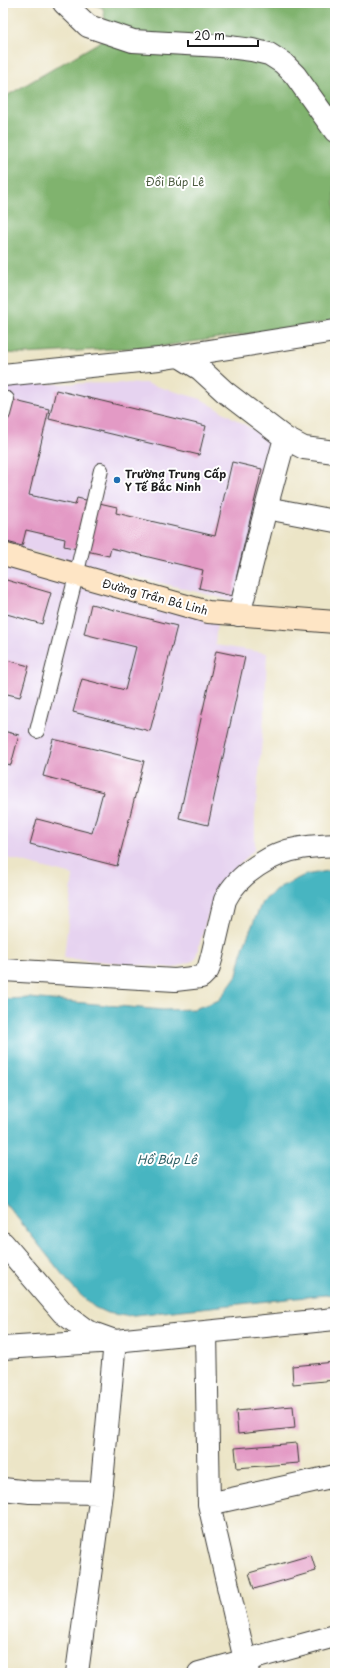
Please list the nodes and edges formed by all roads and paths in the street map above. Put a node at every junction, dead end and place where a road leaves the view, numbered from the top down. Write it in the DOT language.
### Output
graph roads {
  1 [pos="64,3"];
  2 [pos="335,131"];
  3 [pos="335,330"];
  4 [pos="179,356"];
  5 [pos="3,375"];
  6 [pos="7,399"];
  7 [pos="3,414"];
  8 [pos="285,438"];
  9 [pos="335,452"];
  10 [pos="101,470"];
  11 [pos="266,508"];
  12 [pos="335,521"];
  13 [pos="3,554"];
  14 [pos="76,576"];
  15 [pos="239,615"];
  16 [pos="335,622"];
  17 [pos="37,731"];
  18 [pos="335,845"];
  19 [pos="3,970"];
  20 [pos="3,1243"];
  21 [pos="335,1319"];
  22 [pos="206,1332"];
  23 [pos="115,1341"];
  24 [pos="3,1348"];
  25 [pos="335,1476"];
  26 [pos="3,1489"];
  27 [pos="102,1493"];
  28 [pos="209,1504"];
  29 [pos="335,1636"];
  30 [pos="246,1667"];
  31 [pos="77,1673"];
  32 [pos="199,1673"];
  1 -- 2 [label="street"];
  3 -- 4 [label="street"];
  4 -- 5 [label="street"];
  4 -- 8 [label="street"];
  6 -- 7 [label="lane"];
  8 -- 9 [label="street"];
  8 -- 11 [label="street"];
  10 -- 14 [label="lane"];
  11 -- 12 [label="street"];
  11 -- 15 [label="street"];
  13 -- 14 [label="street, Đường Trần Bá Linh"];
  14 -- 15 [label="street, Đường Trần Bá Linh"];
  14 -- 17 [label="lane"];
  15 -- 16 [label="street, Đường Trần Bá Linh"];
  18 -- 19 [label="street"];
  20 -- 23 [label="street"];
  21 -- 22 [label="street"];
  22 -- 23 [label="street"];
  22 -- 28 [label="street"];
  23 -- 24 [label="street"];
  23 -- 27 [label="street"];
  25 -- 28 [label="street"];
  26 -- 27 [label="street"];
  27 -- 31 [label="street"];
  28 -- 30 [label="street"];
  29 -- 30 [label="street"];
  30 -- 32 [label="street"];
}
